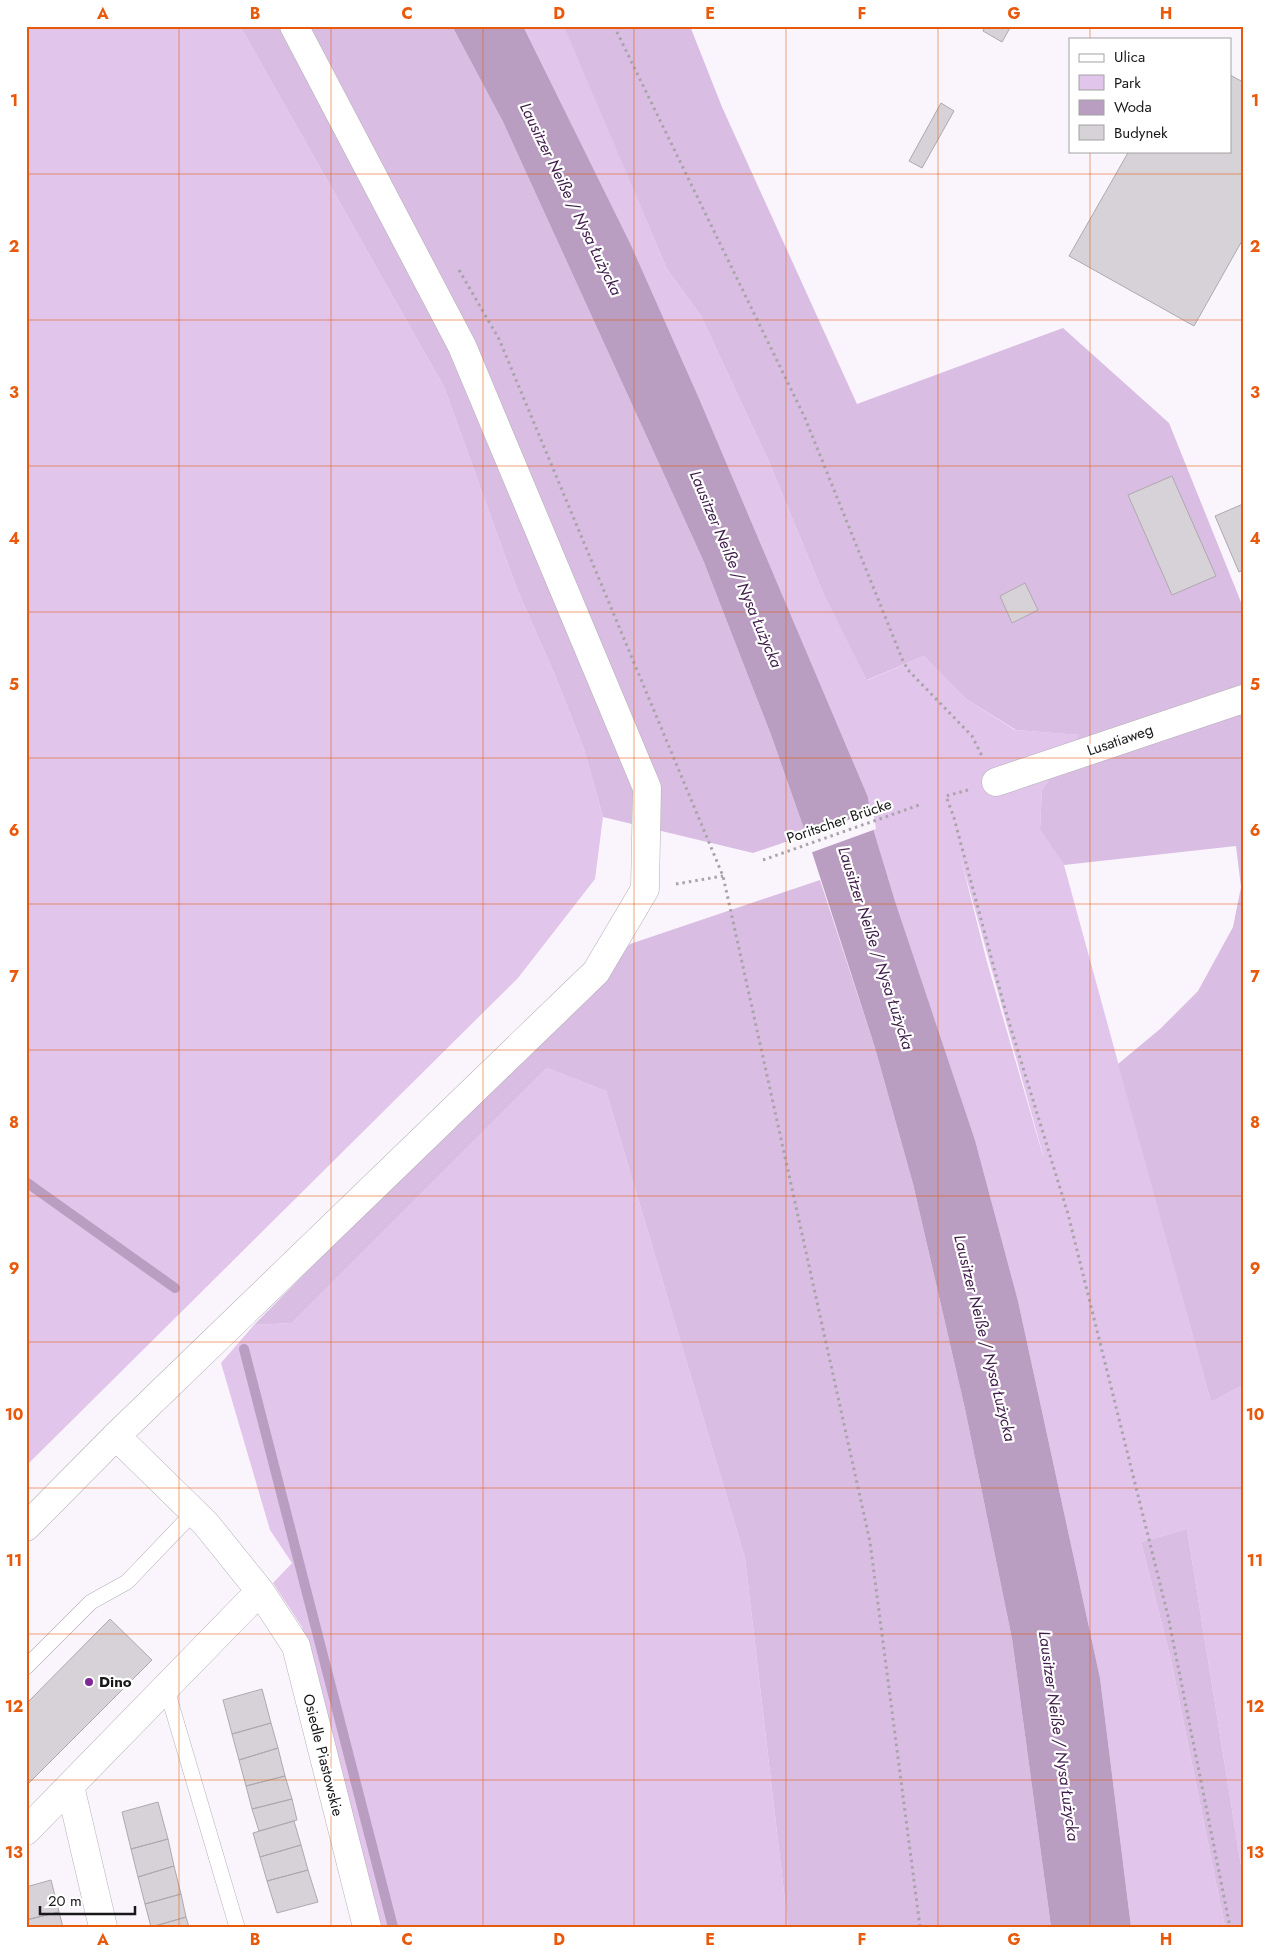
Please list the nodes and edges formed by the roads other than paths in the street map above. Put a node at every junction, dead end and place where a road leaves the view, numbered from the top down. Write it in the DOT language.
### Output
graph roads {
  1 [pos="294,26"];
  2 [pos="1243,699"];
  3 [pos="996,782"];
  4 [pos="116,1436"];
  5 [pos="194,1512"];
  6 [pos="26,1527"];
  7 [pos="260,1591"];
  8 [pos="26,1667"];
  9 [pos="166,1687"];
  10 [pos="70,1786"];
  11 [pos="26,1831"];
  12 [pos="103,1927"];
  13 [pos="237,1927"];
  14 [pos="367,1927"];
  1 -- 4 [label="street"];
  2 -- 3 [label="street, Lusatiaweg"];
  4 -- 5 [label="street, Osiedle Piastowskie"];
  4 -- 6 [label="street"];
  5 -- 7 [label="street, Osiedle Piastowskie"];
  5 -- 8 [label="lane"];
  7 -- 9 [label="street"];
  7 -- 14 [label="street, Osiedle Piastowskie"];
  9 -- 10 [label="street"];
  9 -- 13 [label="lane"];
  10 -- 11 [label="street"];
  10 -- 12 [label="street"];
}
